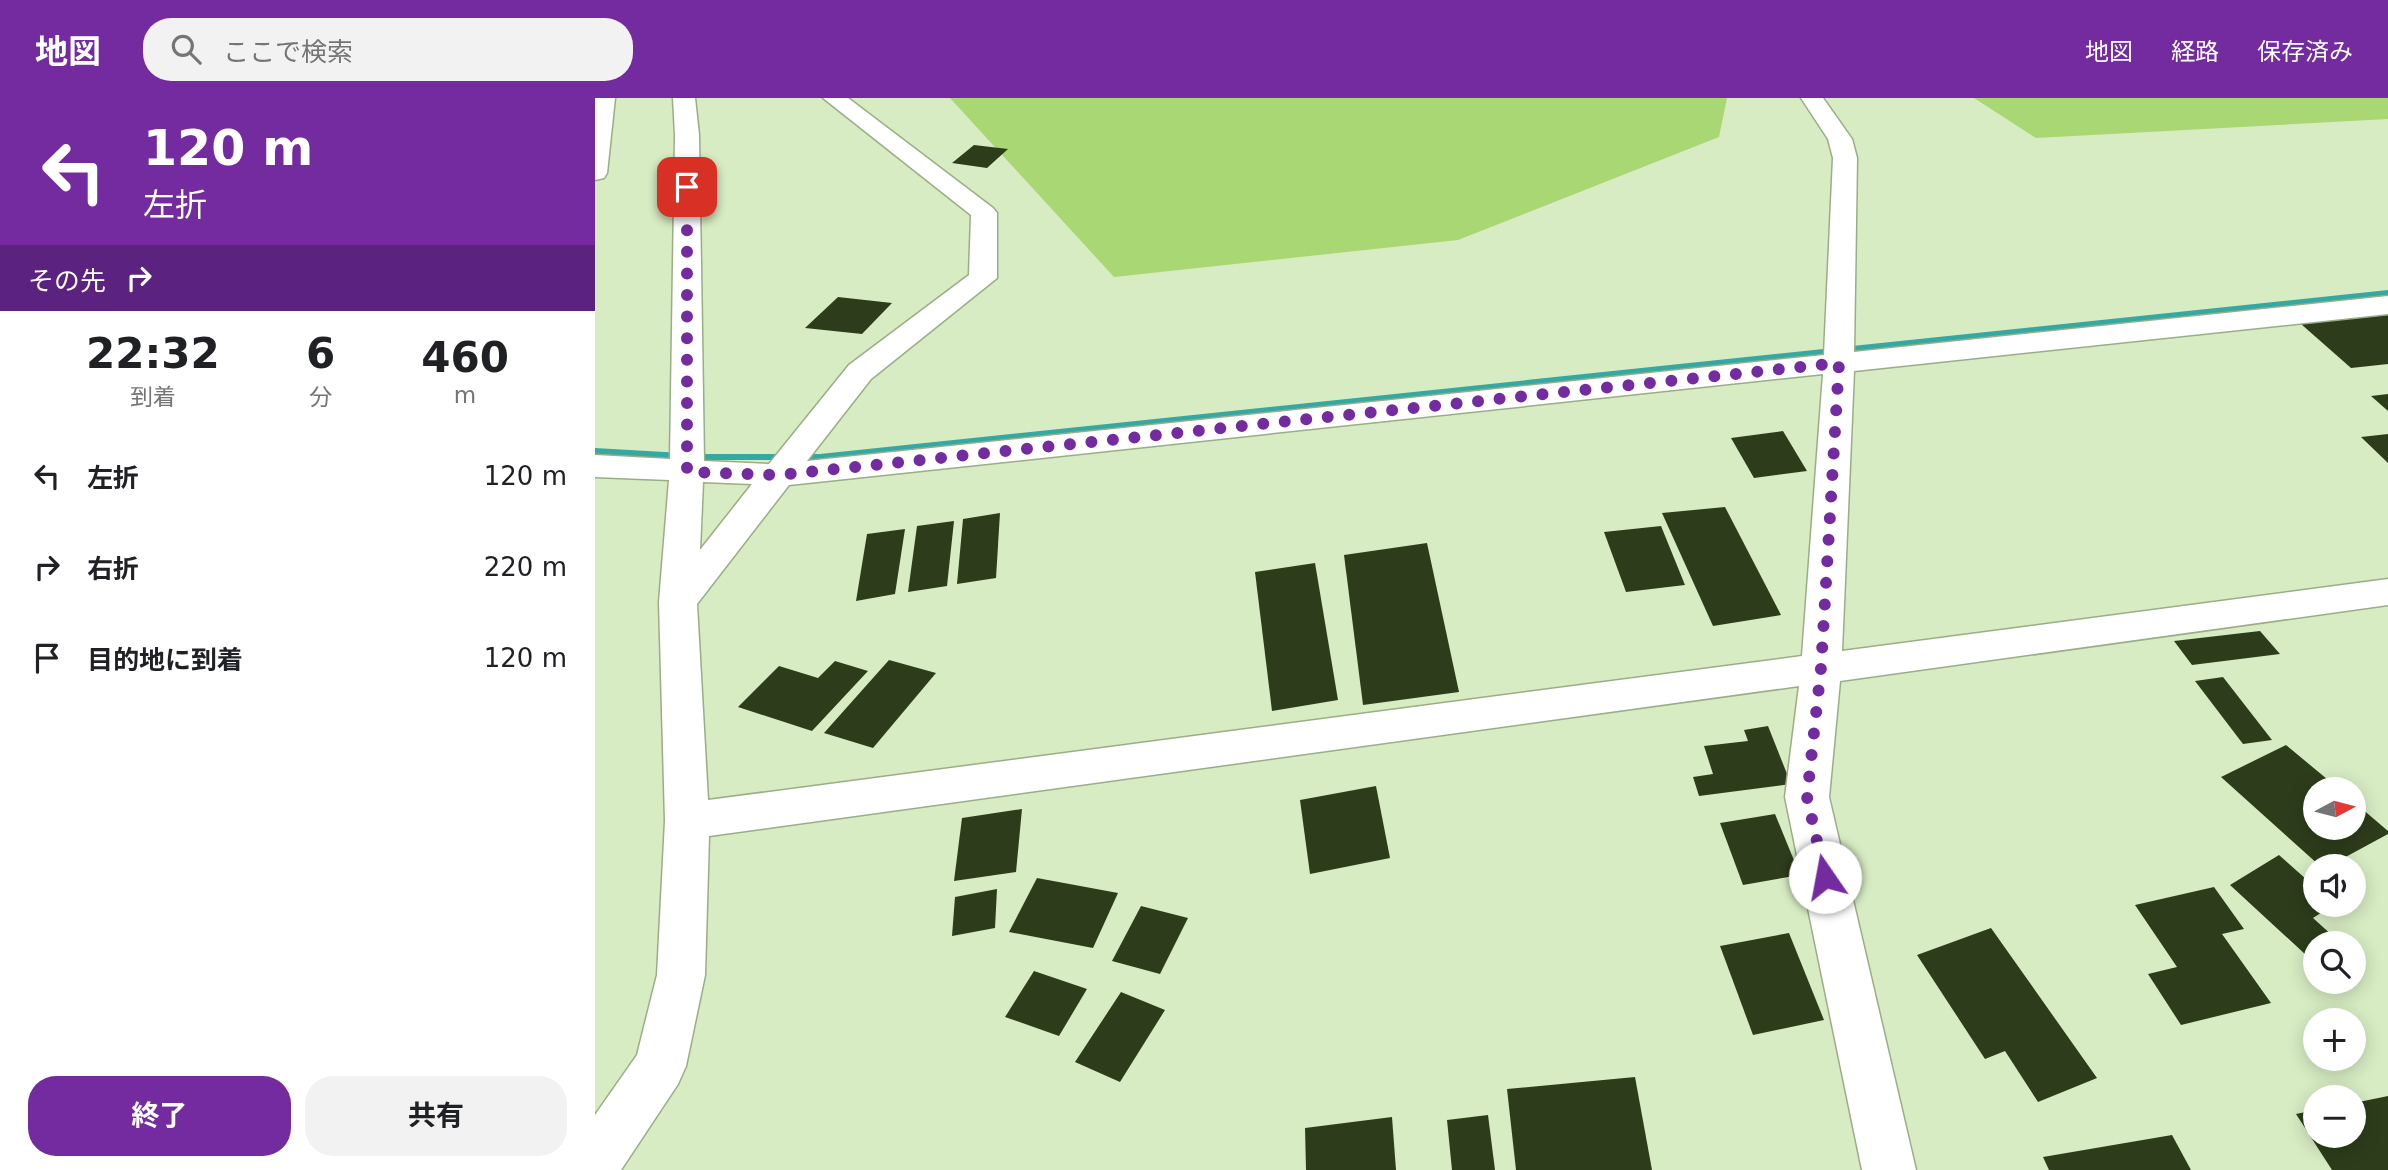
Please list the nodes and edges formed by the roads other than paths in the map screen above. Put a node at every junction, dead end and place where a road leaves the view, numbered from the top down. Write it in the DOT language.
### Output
graph roads {
  1 [pos="604,98"];
  2 [pos="684,98"];
  3 [pos="835,98"];
  4 [pos="1812,98"];
  5 [pos="595,173"];
  6 [pos="2388,305"];
  7 [pos="1839,363"];
  8 [pos="595,466"];
  9 [pos="687,472"];
  10 [pos="779,475"];
  11 [pos="2388,592"];
  12 [pos="678,602"];
  13 [pos="1821,668"];
  14 [pos="687,821"];
  15 [pos="595,1161"];
  16 [pos="1889,1170"];
  1 -- 5 [label="main road"];
  2 -- 9 [label="main road"];
  3 -- 10 [label="main road"];
  4 -- 7 [label="main road"];
  6 -- 7 [label="main road"];
  7 -- 10 [label="main road"];
  7 -- 13 [label="main road"];
  8 -- 9 [label="main road"];
  9 -- 10 [label="main road"];
  9 -- 12 [label="main road"];
  10 -- 12 [label="main road"];
  11 -- 13 [label="main road"];
  12 -- 14 [label="main road"];
  13 -- 14 [label="main road"];
  13 -- 16 [label="main road"];
  14 -- 15 [label="main road"];
}
